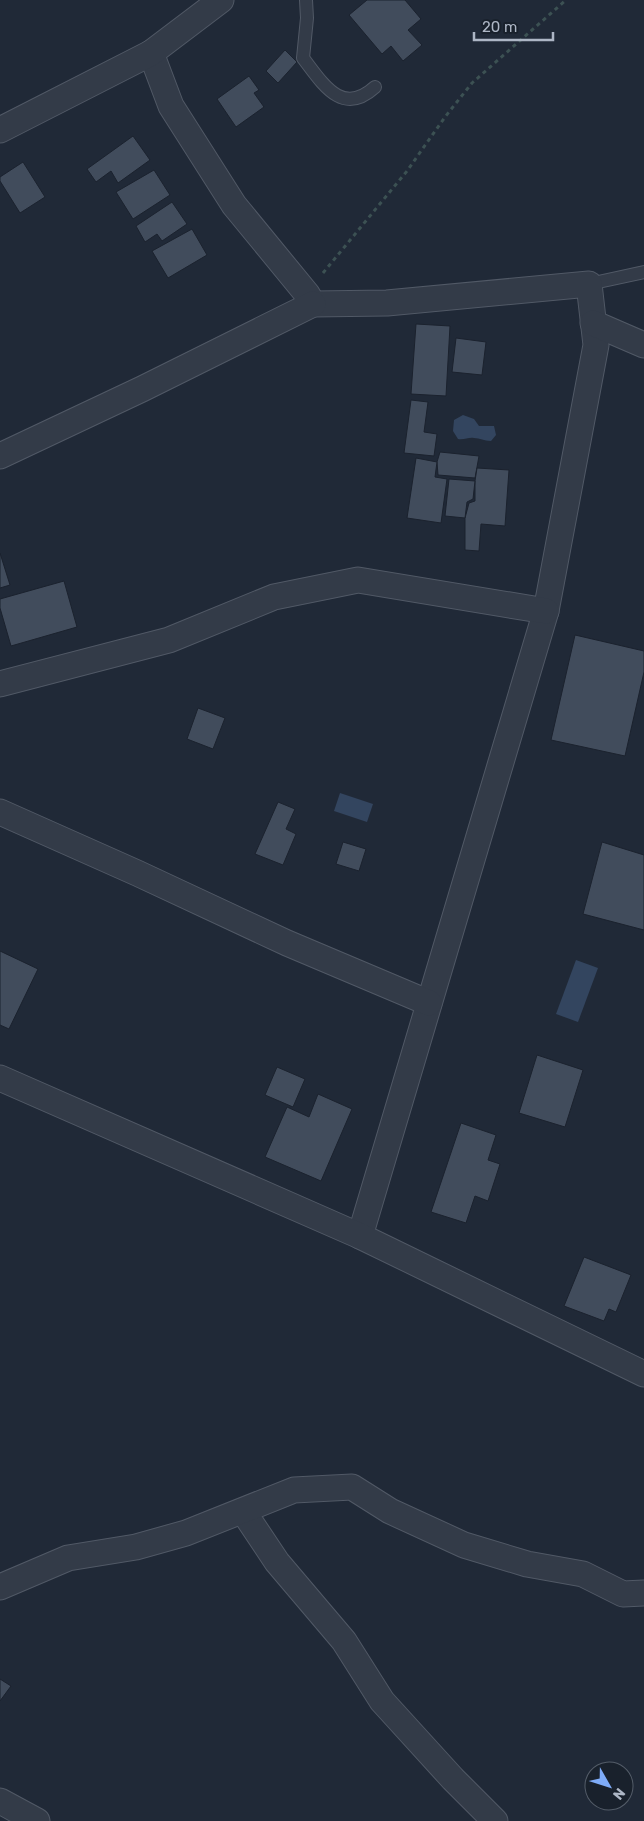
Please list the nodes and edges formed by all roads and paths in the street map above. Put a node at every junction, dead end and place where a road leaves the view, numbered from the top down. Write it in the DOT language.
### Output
graph roads {
  1 [pos="221,0"];
  2 [pos="306,0"];
  3 [pos="566,0"];
  4 [pos="151,53"];
  5 [pos="375,86"];
  6 [pos="0,130"];
  7 [pos="644,272"];
  8 [pos="589,284"];
  9 [pos="310,299"];
  10 [pos="593,323"];
  11 [pos="644,345"];
  12 [pos="0,456"];
  13 [pos="546,611"];
  14 [pos="0,684"];
  15 [pos="0,812"];
  16 [pos="429,1003"];
  17 [pos="0,1078"];
  18 [pos="360,1236"];
  19 [pos="644,1374"];
  20 [pos="243,1510"];
  21 [pos="0,1587"];
  22 [pos="644,1593"];
  23 [pos="0,1801"];
  24 [pos="37,1821"];
  25 [pos="495,1821"];
  1 -- 4 [label="street"];
  2 -- 5 [label="lane"];
  3 -- 9 [label="path"];
  4 -- 6 [label="street"];
  4 -- 9 [label="street"];
  7 -- 8 [label="lane"];
  8 -- 9 [label="street"];
  8 -- 10 [label="street"];
  9 -- 12 [label="street"];
  10 -- 11 [label="street"];
  10 -- 13 [label="street"];
  13 -- 14 [label="street"];
  13 -- 16 [label="street"];
  15 -- 16 [label="street"];
  16 -- 18 [label="street"];
  17 -- 18 [label="street"];
  18 -- 19 [label="street"];
  20 -- 21 [label="street"];
  20 -- 22 [label="street"];
  20 -- 25 [label="street"];
  23 -- 24 [label="street"];
}
